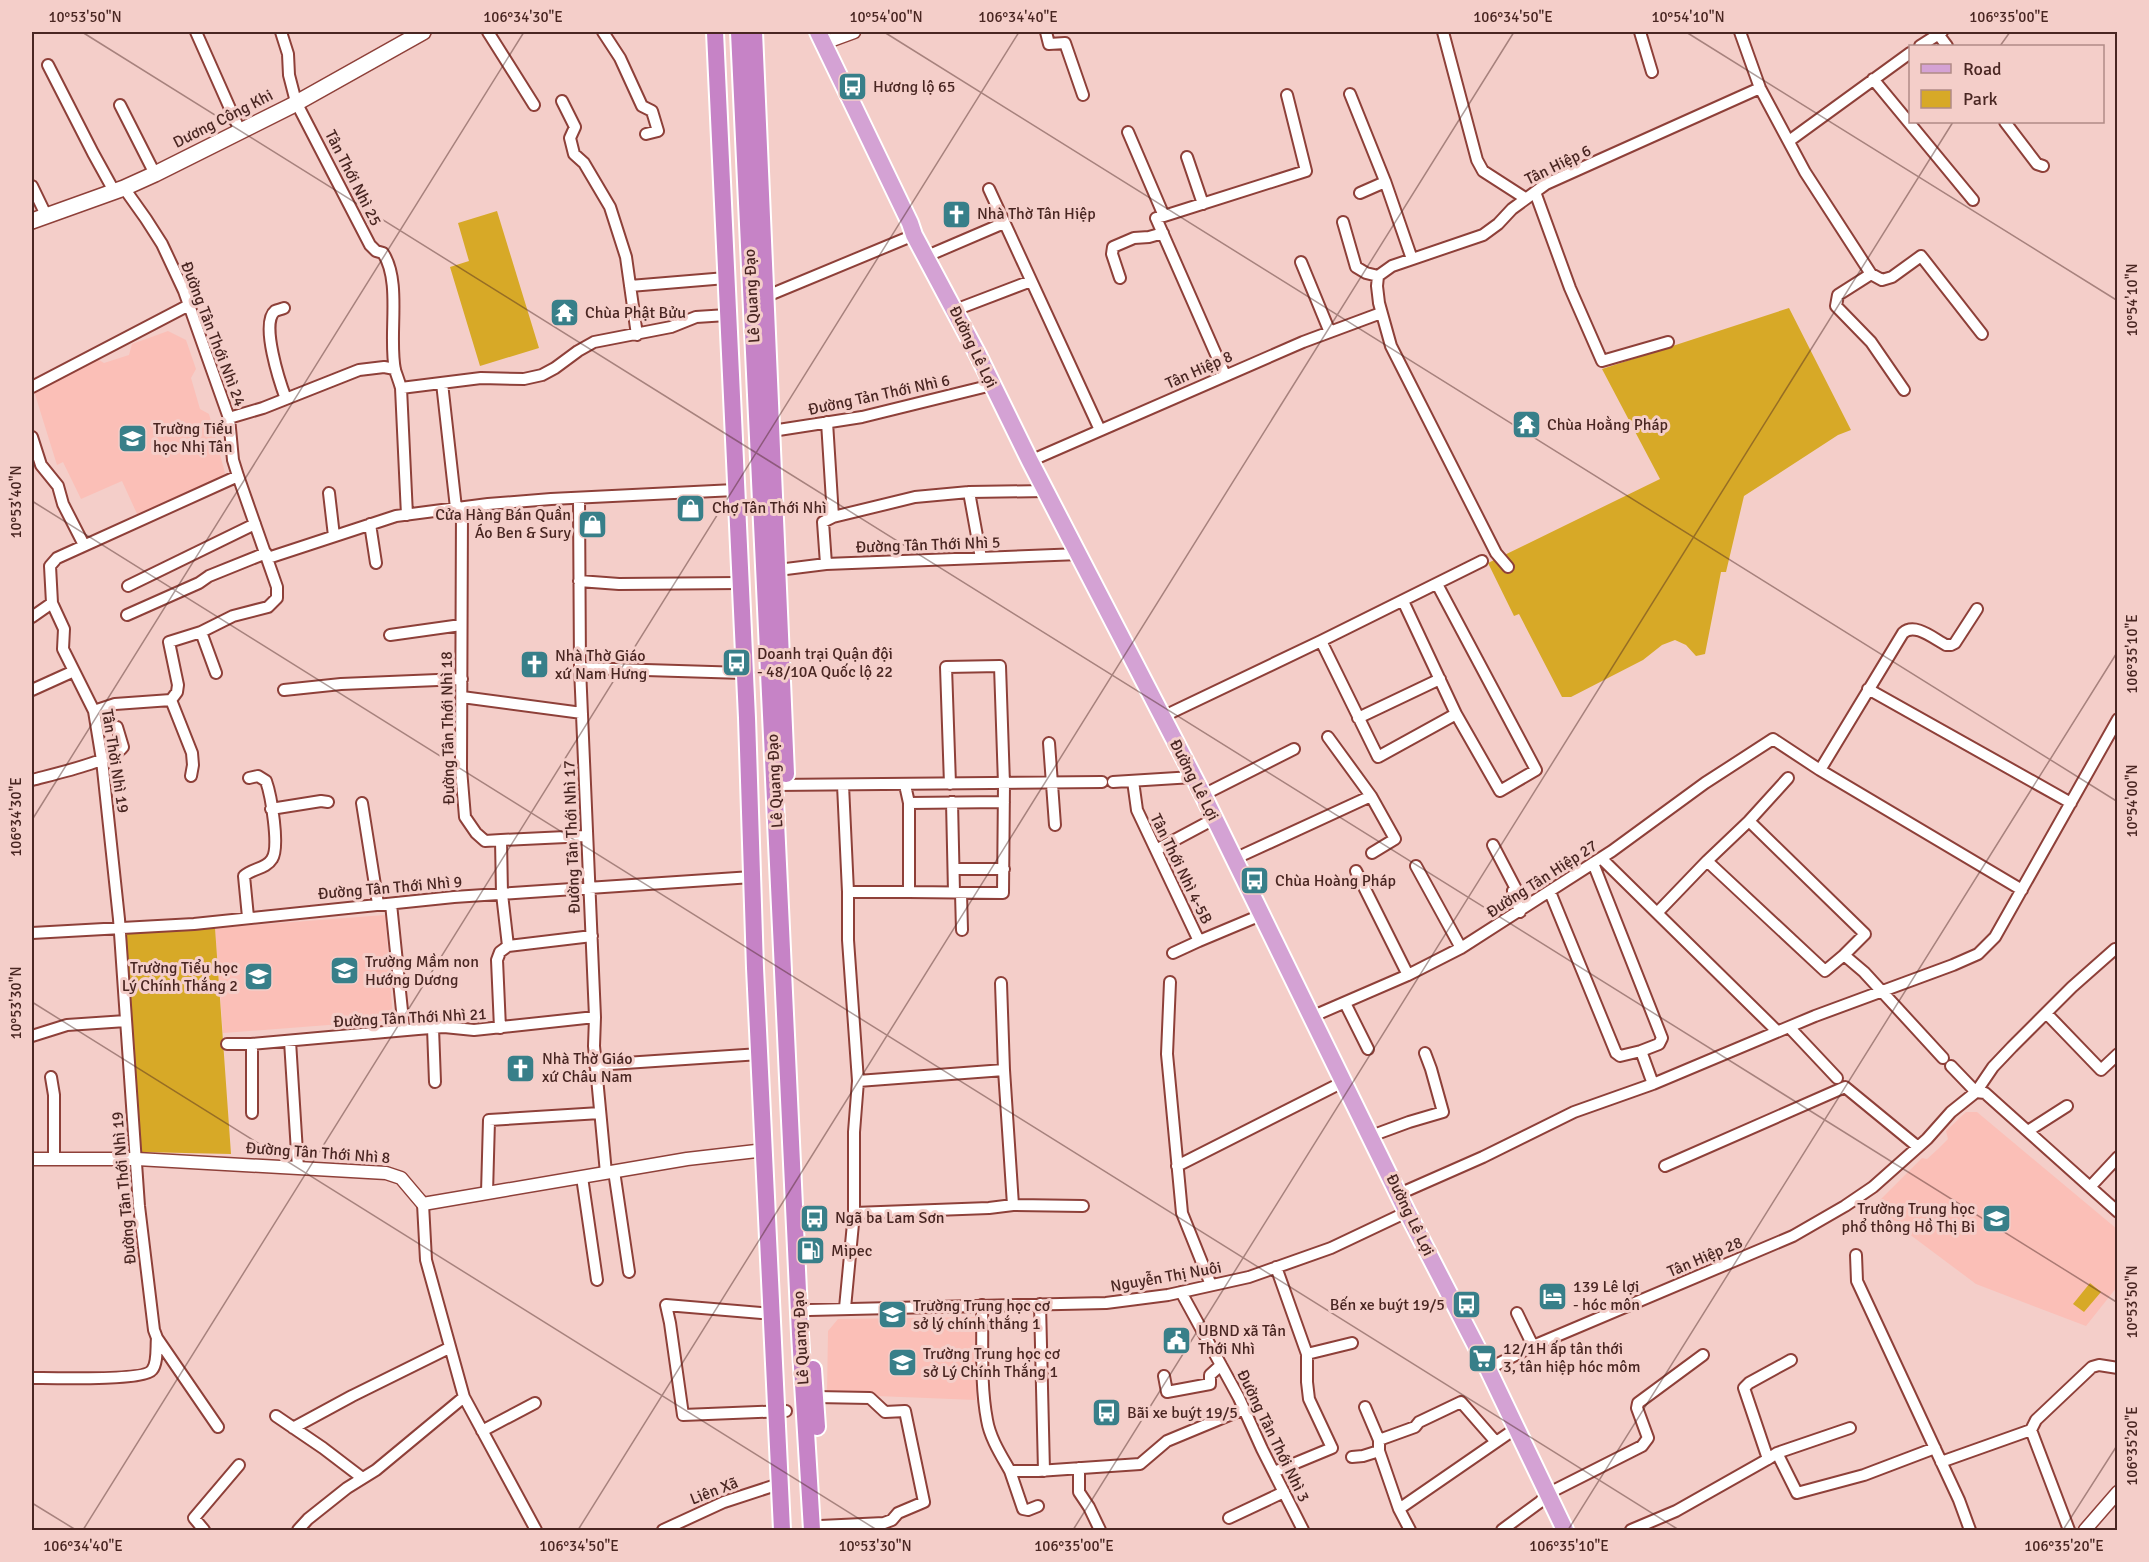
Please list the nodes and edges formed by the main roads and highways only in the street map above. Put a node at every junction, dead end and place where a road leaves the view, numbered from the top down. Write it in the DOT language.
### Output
graph roads {
  1 [pos="423,32"];
  2 [pos="715,32"];
  3 [pos="724,32"];
  4 [pos="739,32"];
  5 [pos="754,32"];
  6 [pos="821,37"];
  7 [pos="32,221"];
  8 [pos="780,784"];
  9 [pos="804,1310"];
  10 [pos="777,1313"];
  11 [pos="781,1411"];
  12 [pos="817,1529"];
  13 [pos="782,1530"];
  14 [pos="792,1530"];
  15 [pos="1564,1530"];
  1 -- 7 [label="main road, Dương Công Khi"];
  2 -- 10 [label="highway, Lê Quang Đạo"];
  3 -- 10 [label="highway, Lê Quang Đạo"];
  4 -- 8 [label="highway, Lê Quang Đạo"];
  5 -- 8 [label="highway, Lê Quang Đạo"];
  6 -- 15 [label="main road, Đường Lê Lợi"];
  8 -- 9 [label="highway, Lê Quang Đạo"];
  9 -- 10 [label="highway"];
  9 -- 12 [label="highway, Lê Quang Đạo"];
  9 -- 12 [label="highway, Lê Quang Đạo"];
  10 -- 11 [label="highway, Lê Quang Đạo"];
  11 -- 13 [label="highway, Lê Quang Đạo"];
  11 -- 14 [label="highway, Lê Quang Đạo"];
}
